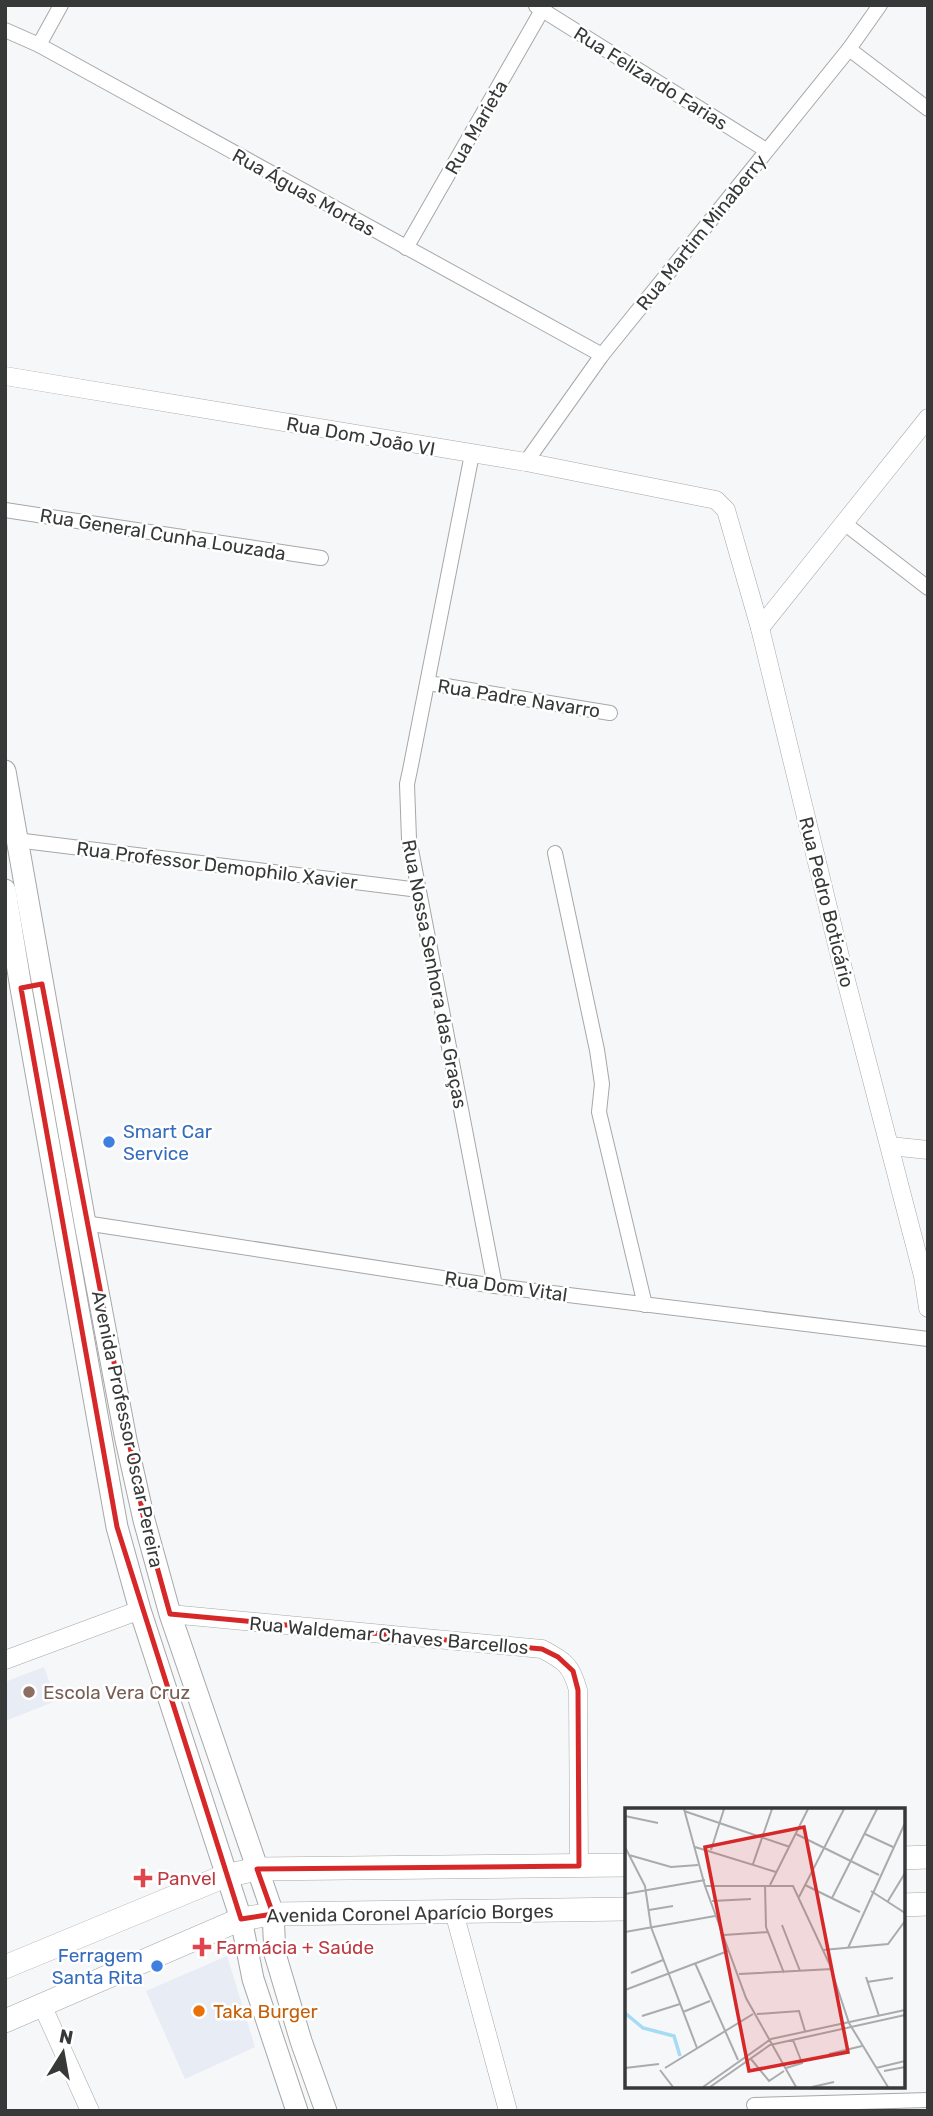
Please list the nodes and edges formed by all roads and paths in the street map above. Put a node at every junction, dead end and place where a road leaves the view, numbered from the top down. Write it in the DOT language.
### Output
graph roads {
  1 [pos="61,5"];
  2 [pos="880,5"];
  3 [pos="541,7"];
  4 [pos="5,30"];
  5 [pos="39,45"];
  6 [pos="849,49"];
  7 [pos="928,109"];
  8 [pos="766,150"];
  9 [pos="406,248"];
  10 [pos="602,355"];
  11 [pos="5,376"];
  12 [pos="928,418"];
  13 [pos="472,454"];
  14 [pos="526,462"];
  15 [pos="716,500"];
  16 [pos="5,510"];
  17 [pos="844,523"];
  18 [pos="321,558"];
  19 [pos="928,588"];
  20 [pos="760,628"];
  21 [pos="428,683"];
  22 [pos="610,713"];
  23 [pos="5,771"];
  24 [pos="16,840"];
  25 [pos="555,853"];
  26 [pos="5,890"];
  27 [pos="419,890"];
  28 [pos="42,984"];
  29 [pos="13,989"];
  30 [pos="890,1146"];
  31 [pos="928,1150"];
  32 [pos="85,1223"];
  33 [pos="495,1286"];
  34 [pos="645,1305"];
  35 [pos="928,1308"];
  36 [pos="928,1339"];
  37 [pos="140,1609"];
  38 [pos="170,1614"];
  39 [pos="5,1660"];
  40 [pos="928,1857"];
  41 [pos="905,1858"];
  42 [pos="625,1865"];
  43 [pos="579,1866"];
  44 [pos="257,1869"];
  45 [pos="225,1876"];
  46 [pos="928,1904"];
  47 [pos="905,1905"];
  48 [pos="625,1909"];
  49 [pos="454,1912"];
  50 [pos="273,1914"];
  51 [pos="241,1919"];
  52 [pos="5,1967"];
  53 [pos="42,2005"];
  54 [pos="5,2021"];
  55 [pos="928,2099"];
  56 [pos="754,2105"];
  57 [pos="90,2111"];
  58 [pos="297,2111"];
  59 [pos="326,2111"];
  60 [pos="508,2111"];
  1 -- 5 [label="street"];
  2 -- 6 [label="street, Rua Martim Minaberry"];
  3 -- 8 [label="street, Rua Felizardo Farias"];
  3 -- 9 [label="street, Rua Marieta"];
  4 -- 5 [label="street, Rua Águas Mortas"];
  5 -- 9 [label="street, Rua Águas Mortas"];
  6 -- 7 [label="street"];
  6 -- 8 [label="street, Rua Martim Minaberry"];
  8 -- 10 [label="street, Rua Martim Minaberry"];
  9 -- 10 [label="street, Rua Águas Mortas"];
  10 -- 14 [label="street, Rua Martim Minaberry"];
  11 -- 13 [label="street, Rua Dom João VI"];
  12 -- 17 [label="street"];
  13 -- 14 [label="street, Rua Dom João VI"];
  13 -- 21 [label="street, Rua Nossa Senhora das Graças"];
  14 -- 15 [label="street, Rua Dom João VI"];
  15 -- 20 [label="street, Rua Pedro Boticário"];
  16 -- 18 [label="street, Rua General Cunha Louzada"];
  17 -- 19 [label="street"];
  17 -- 20 [label="street"];
  20 -- 30 [label="street, Rua Pedro Boticário"];
  21 -- 22 [label="street, Rua Padre Navarro"];
  21 -- 27 [label="street, Rua Nossa Senhora das Graças"];
  23 -- 24 [label="main road, Avenida Professor Oscar Pereira"];
  24 -- 27 [label="street, Rua Professor Demophilo Xavier"];
  24 -- 28 [label="main road, Avenida Professor Oscar Pereira"];
  25 -- 34 [label="street"];
  26 -- 29 [label="main road, Avenida Professor Oscar Pereira"];
  27 -- 33 [label="street, Rua Nossa Senhora das Graças"];
  28 -- 29 [label="street"];
  28 -- 32 [label="main road, Avenida Professor Oscar Pereira"];
  29 -- 37 [label="main road, Avenida Professor Oscar Pereira"];
  30 -- 31 [label="street"];
  30 -- 35 [label="street, Rua Pedro Boticário"];
  32 -- 33 [label="street, Rua Dom Vital"];
  32 -- 38 [label="main road, Avenida Professor Oscar Pereira"];
  33 -- 34 [label="street, Rua Dom Vital"];
  34 -- 36 [label="street, Rua Dom Vital"];
  37 -- 39 [label="street"];
  37 -- 45 [label="main road, Avenida Professor Oscar Pereira"];
  38 -- 43 [label="street, Rua Waldemar Chaves Barcellos"];
  38 -- 44 [label="main road, Avenida Professor Oscar Pereira"];
  40 -- 41 [label="main road"];
  42 -- 43 [label="main road"];
  43 -- 44 [label="main road"];
  44 -- 45 [label="main road"];
  44 -- 50 [label="main road, Avenida Professor Oscar Pereira"];
  45 -- 51 [label="main road, Avenida Professor Oscar Pereira"];
  45 -- 52 [label="main road"];
  46 -- 47 [label="main road"];
  48 -- 49 [label="main road, Avenida Coronel Aparício Borges"];
  49 -- 50 [label="main road, Avenida Coronel Aparício Borges"];
  49 -- 60 [label="street"];
  50 -- 51 [label="main road, Avenida Coronel Aparício Borges"];
  50 -- 59 [label="main road, Avenida Professor Oscar Pereira"];
  51 -- 53 [label="main road, Avenida Coronel Aparício Borges"];
  51 -- 58 [label="main road, Avenida Professor Oscar Pereira"];
  53 -- 54 [label="main road, Avenida Coronel Aparício Borges"];
  53 -- 57 [label="street"];
  55 -- 56 [label="street"];
}
